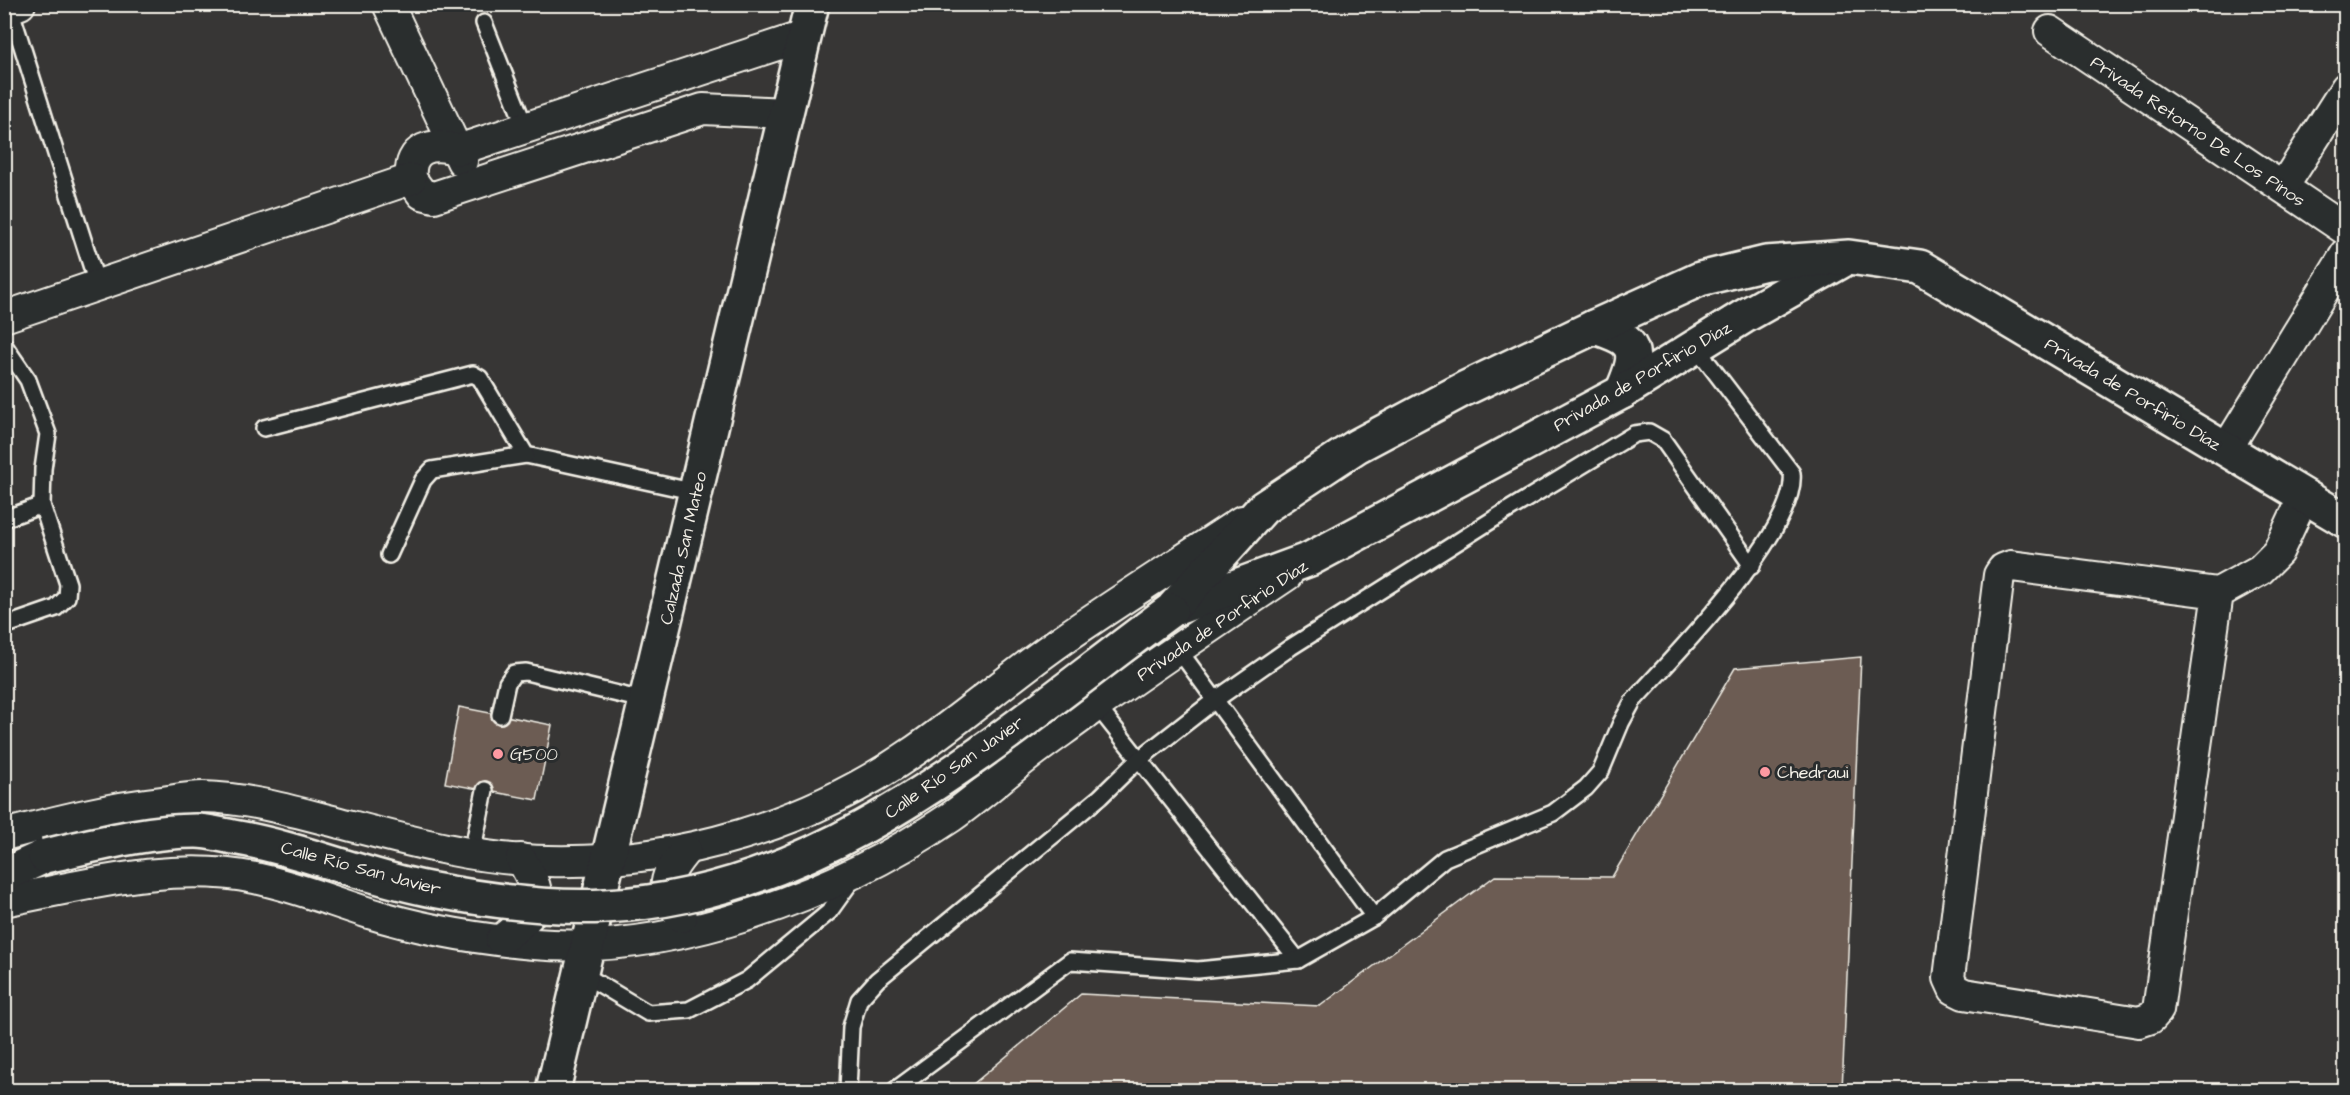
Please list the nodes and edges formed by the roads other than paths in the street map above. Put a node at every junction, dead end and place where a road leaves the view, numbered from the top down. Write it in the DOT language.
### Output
graph roads {
  1 [pos="388,4"];
  2 [pos="812,4"];
  3 [pos="11,7"];
  4 [pos="484,22"];
  5 [pos="2050,31"];
  6 [pos="804,36"];
  7 [pos="2346,88"];
  8 [pos="786,113"];
  9 [pos="525,127"];
  10 [pos="458,150"];
  11 [pos="411,178"];
  12 [pos="471,183"];
  13 [pos="2283,188"];
  14 [pos="2346,231"];
  15 [pos="2346,255"];
  16 [pos="1849,257"];
  17 [pos="98,287"];
  18 [pos="4,317"];
  19 [pos="1594,327"];
  20 [pos="4,345"];
  21 [pos="1696,347"];
  22 [pos="1622,392"];
  23 [pos="264,428"];
  24 [pos="2226,450"];
  25 [pos="526,455"];
  26 [pos="696,492"];
  27 [pos="2304,496"];
  28 [pos="42,505"];
  29 [pos="1263,508"];
  30 [pos="4,519"];
  31 [pos="2346,521"];
  32 [pos="389,555"];
  33 [pos="1310,560"];
  34 [pos="1752,566"];
  35 [pos="2218,593"];
  36 [pos="1171,610"];
  37 [pos="4,626"];
  38 [pos="1178,649"];
  39 [pos="1215,700"];
  40 [pos="647,701"];
  41 [pos="1097,706"];
  42 [pos="500,715"];
  43 [pos="1138,760"];
  44 [pos="485,790"];
  45 [pos="4,835"];
  46 [pos="686,850"];
  47 [pos="472,853"];
  48 [pos="45,856"];
  49 [pos="4,857"];
  50 [pos="521,859"];
  51 [pos="610,860"];
  52 [pos="859,870"];
  53 [pos="4,875"];
  54 [pos="4,901"];
  55 [pos="1374,917"];
  56 [pos="696,928"];
  57 [pos="501,940"];
  58 [pos="585,959"];
  59 [pos="1298,960"];
  60 [pos="553,1090"];
  61 [pos="848,1090"];
  62 [pos="895,1090"];
  1 -- 10 [label="street"];
  2 -- 6 [label="street, Calzada San Mateo"];
  3 -- 17 [label="lane"];
  4 -- 9 [label="lane"];
  5 -- 13 [label="street, Privada Retorno De Los Pinos"];
  6 -- 8 [label="street, Calzada San Mateo"];
  6 -- 9 [label="street"];
  7 -- 13 [label="street"];
  8 -- 12 [label="street"];
  8 -- 26 [label="street, Calzada San Mateo"];
  9 -- 10 [label="street"];
  10 -- 11 [label="street"];
  10 -- 12 [label="street"];
  11 -- 12 [label="street"];
  11 -- 17 [label="street"];
  13 -- 14 [label="street, Privada Retorno De Los Pinos"];
  15 -- 24 [label="street"];
  16 -- 19 [label="street, Privada de Porfirio Díaz"];
  16 -- 21 [label="street, Privada de Porfirio Díaz"];
  16 -- 24 [label="street, Privada de Porfirio Díaz"];
  17 -- 18 [label="street"];
  19 -- 22 [label="street"];
  19 -- 29 [label="street, Privada de Porfirio Díaz"];
  20 -- 28 [label="lane"];
  21 -- 22 [label="street, Privada de Porfirio Díaz"];
  21 -- 34 [label="lane"];
  22 -- 33 [label="street, Privada de Porfirio Díaz"];
  23 -- 25 [label="lane"];
  24 -- 27 [label="street, Privada de Porfirio Díaz"];
  25 -- 26 [label="lane"];
  25 -- 32 [label="lane"];
  26 -- 40 [label="street, Calzada San Mateo"];
  27 -- 31 [label="street, Privada de Porfirio Díaz"];
  27 -- 35 [label="street"];
  28 -- 30 [label="lane"];
  28 -- 37 [label="lane"];
  29 -- 36 [label="street, Calle Río San Javier"];
  29 -- 46 [label="street, Privada de Porfirio Díaz"];
  33 -- 36 [label="street, Calle Río San Javier"];
  33 -- 38 [label="street, Privada de Porfirio Díaz"];
  34 -- 39 [label="lane"];
  34 -- 55 [label="lane"];
  35 -- 35 [label="street"];
  36 -- 48 [label="street, Calle Río San Javier, bridge"];
  38 -- 39 [label="lane"];
  38 -- 41 [label="street, Privada de Porfirio Díaz"];
  39 -- 43 [label="lane"];
  39 -- 55 [label="lane"];
  40 -- 42 [label="lane"];
  40 -- 51 [label="street, Calzada San Mateo"];
  41 -- 43 [label="lane"];
  41 -- 52 [label="street, Privada de Porfirio Díaz"];
  43 -- 59 [label="lane"];
  43 -- 61 [label="lane"];
  44 -- 47 [label="lane"];
  45 -- 47 [label="street, Calle Río San Javier"];
  46 -- 51 [label="street, Privada de Porfirio Díaz"];
  46 -- 56 [label="street"];
  47 -- 50 [label="street, Calle Río San Javier"];
  48 -- 49 [label="street, Calle Río San Javier"];
  48 -- 53 [label="street, Calle Río San Javier"];
  50 -- 51 [label="street, Calle Río San Javier"];
  50 -- 57 [label="street"];
  51 -- 58 [label="street, Calzada San Mateo"];
  52 -- 56 [label="street, Privada de Porfirio Díaz"];
  52 -- 58 [label="lane"];
  54 -- 57 [label="street, Calle Río San Javier"];
  55 -- 59 [label="lane"];
  56 -- 58 [label="street, Privada de Porfirio Díaz"];
  57 -- 58 [label="street, Calle Río San Javier"];
  58 -- 60 [label="street, Calzada San Mateo"];
  59 -- 62 [label="lane"];
}
